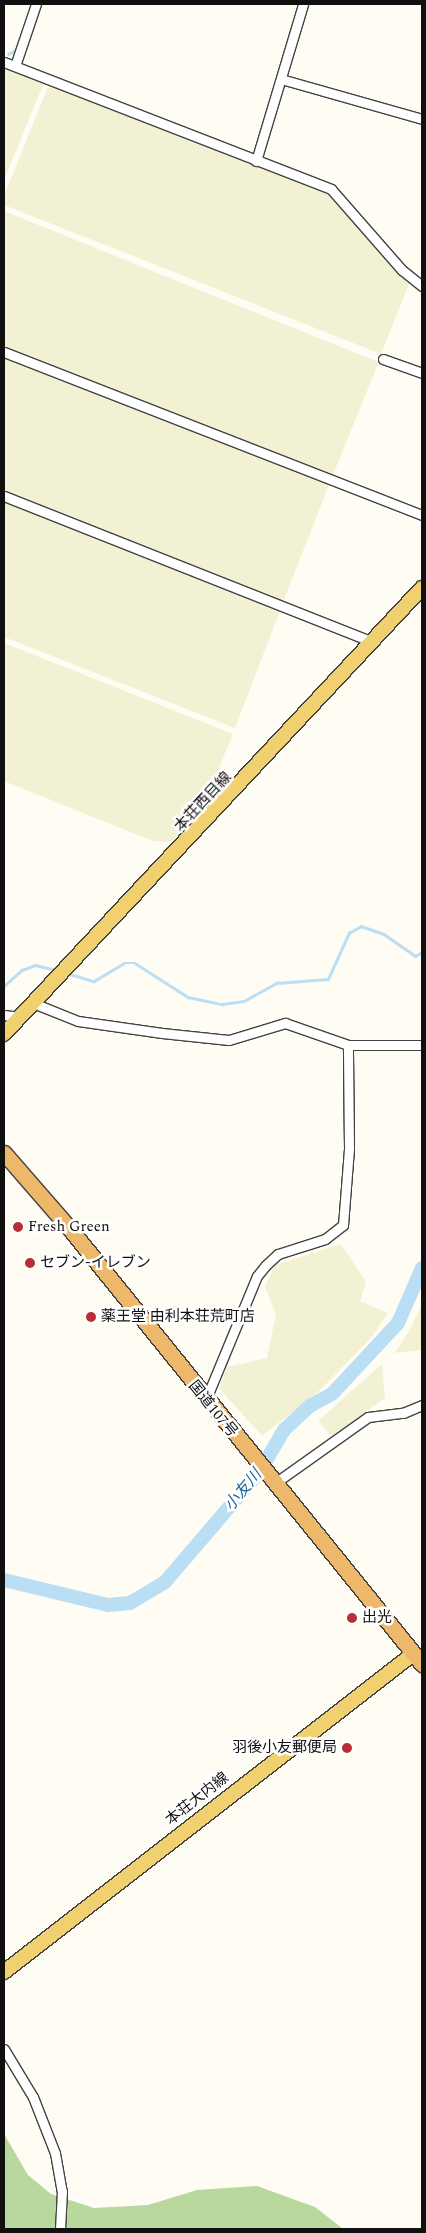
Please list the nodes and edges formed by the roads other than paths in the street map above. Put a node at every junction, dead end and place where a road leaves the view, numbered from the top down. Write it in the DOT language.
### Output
graph roads {
  1 [pos="36,4"];
  2 [pos="303,4"];
  3 [pos="4,62"];
  4 [pos="15,66"];
  5 [pos="282,79"];
  6 [pos="422,118"];
  7 [pos="256,161"];
  8 [pos="422,286"];
  9 [pos="4,352"];
  10 [pos="383,358"];
  11 [pos="422,373"];
  12 [pos="4,496"];
  13 [pos="422,515"];
  14 [pos="422,588"];
  15 [pos="372,642"];
  16 [pos="33,1003"];
  17 [pos="4,1015"];
  18 [pos="20,1016"];
  19 [pos="4,1034"];
  20 [pos="348,1045"];
  21 [pos="422,1045"];
  22 [pos="5,1155"];
  23 [pos="206,1400"];
  24 [pos="422,1405"];
  25 [pos="272,1480"];
  26 [pos="419,1655"];
  27 [pos="4,1972"];
  28 [pos="4,2049"];
  29 [pos="60,2229"];
  1 -- 4 [label="street"];
  2 -- 5 [label="street"];
  3 -- 4 [label="street"];
  4 -- 7 [label="street"];
  5 -- 6 [label="street"];
  5 -- 7 [label="street"];
  7 -- 8 [label="street"];
  9 -- 13 [label="street"];
  10 -- 11 [label="street"];
  12 -- 15 [label="street"];
  14 -- 15 [label="main road, 本荘西目線"];
  15 -- 16 [label="main road, 本荘西目線"];
  16 -- 18 [label="main road, 本荘西目線"];
  16 -- 20 [label="street"];
  17 -- 18 [label="street"];
  18 -- 19 [label="main road, 本荘西目線"];
  20 -- 21 [label="street"];
  20 -- 23 [label="street"];
  22 -- 23 [label="highway, 国道107号"];
  23 -- 25 [label="highway, 国道107号"];
  24 -- 25 [label="street"];
  25 -- 26 [label="highway, 国道107号"];
  26 -- 27 [label="main road, 本荘大内線"];
  28 -- 29 [label="street"];
}
